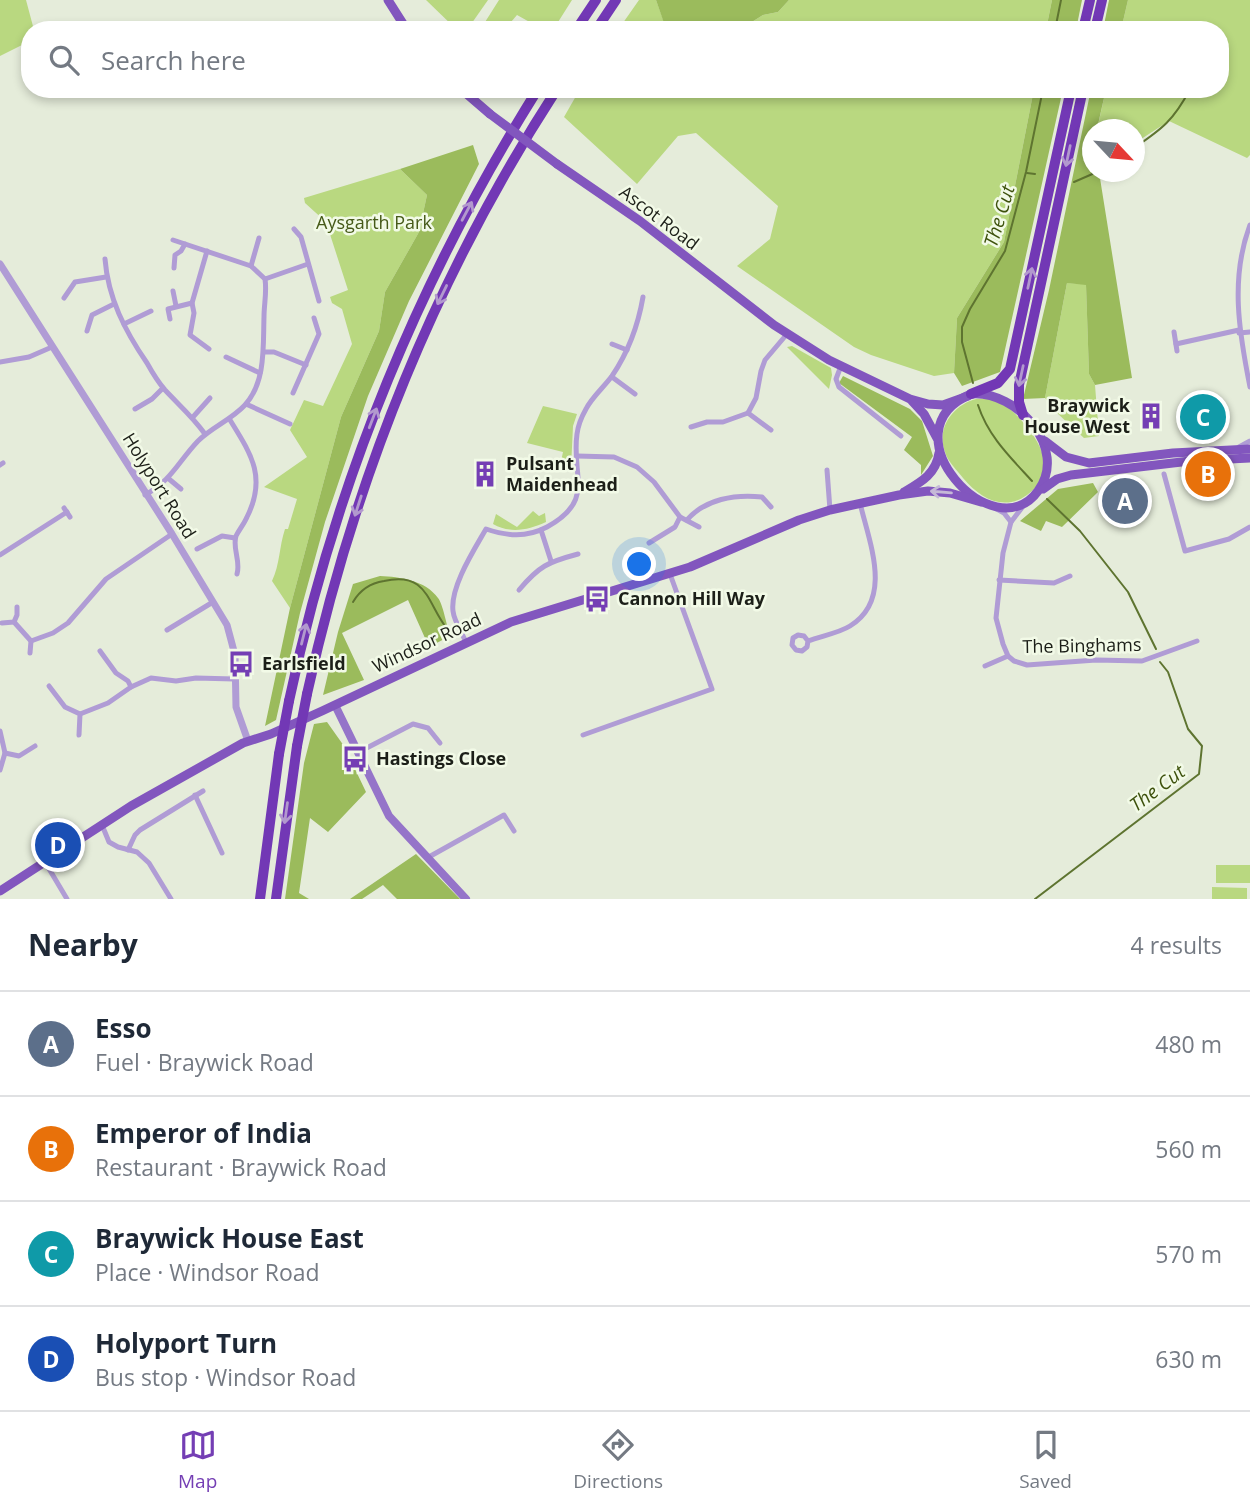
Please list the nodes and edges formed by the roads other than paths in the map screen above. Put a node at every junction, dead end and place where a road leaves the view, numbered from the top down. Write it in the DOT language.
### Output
graph roads {
  1 [pos="388,0"];
  2 [pos="596,0"];
  3 [pos="614,0"];
  4 [pos="1090,0"];
  5 [pos="1102,0"];
  6 [pos="401,21"];
  7 [pos="582,21"];
  8 [pos="601,21"];
  9 [pos="1085,21"];
  10 [pos="1098,21"];
  11 [pos="471,98"];
  12 [pos="533,98"];
  13 [pos="552,98"];
  14 [pos="1069,98"];
  15 [pos="1081,98"];
  16 [pos="1250,225"];
  17 [pos="294,229"];
  18 [pos="259,238"];
  19 [pos="173,240"];
  20 [pos="185,244"];
  21 [pos="207,251"];
  22 [pos="105,259"];
  23 [pos="0,264"];
  24 [pos="308,264"];
  25 [pos="251,265"];
  26 [pos="174,268"];
  27 [pos="106,277"];
  28 [pos="265,279"];
  29 [pos="173,291"];
  30 [pos="643,297"];
  31 [pos="64,298"];
  32 [pos="319,301"];
  33 [pos="192,303"];
  34 [pos="114,304"];
  35 [pos="176,306"];
  36 [pos="642,306"];
  37 [pos="649,307"];
  38 [pos="151,311"];
  39 [pos="314,318"];
  40 [pos="170,319"];
  41 [pos="124,324"];
  42 [pos="87,331"];
  43 [pos="1174,332"];
  44 [pos="1239,332"];
  45 [pos="1250,332"];
  46 [pos="788,334"];
  47 [pos="612,344"];
  48 [pos="52,347"];
  49 [pos="209,349"];
  50 [pos="627,351"];
  51 [pos="264,352"];
  52 [pos="226,357"];
  53 [pos="0,362"];
  54 [pos="306,365"];
  55 [pos="841,366"];
  56 [pos="260,373"];
  57 [pos="612,377"];
  58 [pos="1250,387"];
  59 [pos="163,388"];
  60 [pos="293,393"];
  61 [pos="635,394"];
  62 [pos="970,395"];
  63 [pos="210,398"];
  64 [pos="910,399"];
  65 [pos="246,404"];
  66 [pos="135,409"];
  67 [pos="748,413"];
  68 [pos="1023,415"];
  69 [pos="193,417"];
  70 [pos="230,420"];
  71 [pos="290,424"];
  72 [pos="691,427"];
  73 [pos="771,430"];
  74 [pos="205,434"];
  75 [pos="1040,434"];
  76 [pos="901,436"];
  77 [pos="937,440"];
  78 [pos="1250,441"];
  79 [pos="1237,449"];
  80 [pos="1250,449"];
  81 [pos="939,452"];
  82 [pos="577,456"];
  83 [pos="1250,458"];
  84 [pos="827,470"];
  85 [pos="1164,474"];
  86 [pos="169,479"];
  87 [pos="181,489"];
  88 [pos="731,490"];
  89 [pos="145,495"];
  90 [pos="899,495"];
  91 [pos="733,498"];
  92 [pos="1032,499"];
  93 [pos="981,502"];
  94 [pos="860,503"];
  95 [pos="771,507"];
  96 [pos="994,507"];
  97 [pos="830,510"];
  98 [pos="67,512"];
  99 [pos="680,517"];
  100 [pos="687,520"];
  101 [pos="1011,522"];
  102 [pos="699,527"];
  103 [pos="1250,527"];
  104 [pos="541,530"];
  105 [pos="656,532"];
  106 [pos="172,534"];
  107 [pos="235,538"];
  108 [pos="660,538"];
  109 [pos="649,543"];
  110 [pos="197,549"];
  111 [pos="578,554"];
  112 [pos="0,555"];
  113 [pos="551,561"];
  114 [pos="237,574"];
  115 [pos="670,574"];
  116 [pos="1070,576"];
  117 [pos="999,580"];
  118 [pos="1061,580"];
  119 [pos="519,590"];
  120 [pos="1066,590"];
  121 [pos="213,602"];
  122 [pos="17,607"];
  123 [pos="14,622"];
  124 [pos="2,623"];
  125 [pos="175,635"];
  126 [pos="31,641"];
  127 [pos="808,641"];
  128 [pos="1197,641"];
  129 [pos="466,642"];
  130 [pos="100,651"];
  131 [pos="30,653"];
  132 [pos="1008,656"];
  133 [pos="985,666"];
  134 [pos="234,680"];
  135 [pos="49,686"];
  136 [pos="131,687"];
  137 [pos="335,705"];
  138 [pos="80,714"];
  139 [pos="0,731"];
  140 [pos="79,735"];
  141 [pos="583,735"];
  142 [pos="248,741"];
  143 [pos="440,743"];
  144 [pos="35,746"];
  145 [pos="5,753"];
  146 [pos="357,753"];
  147 [pos="0,770"];
  148 [pos="203,792"];
  149 [pos="195,795"];
  150 [pos="102,825"];
  151 [pos="514,831"];
  152 [pos="128,850"];
  153 [pos="222,853"];
  154 [pos="427,858"];
  155 [pos="45,862"];
  156 [pos="0,891"];
  157 [pos="67,899"];
  158 [pos="171,899"];
  159 [pos="260,899"];
  160 [pos="276,899"];
  161 [pos="466,899"];
  1 -- 6 [label="main road"];
  2 -- 7 [label="highway"];
  3 -- 8 [label="highway"];
  4 -- 9 [label="highway"];
  5 -- 10 [label="highway"];
  11 -- 46 [label="main road, Ascot Road, bridge"];
  159 -- 12 [label="highway, one-way, bridge"];
  13 -- 160 [label="highway, one-way, bridge"];
  62 -- 14 [label="highway, one-way"];
  15 -- 68 [label="highway, one-way"];
  16 -- 44 [label="street"];
  17 -- 24 [label="street"];
  18 -- 25 [label="street"];
  19 -- 20 [label="street"];
  20 -- 21 [label="street"];
  20 -- 26 [label="street"];
  21 -- 25 [label="street"];
  21 -- 33 [label="street"];
  22 -- 27 [label="street"];
  23 -- 48 [label="street, Holyport Road"];
  24 -- 28 [label="street"];
  24 -- 32 [label="street"];
  25 -- 28 [label="street"];
  27 -- 31 [label="street"];
  27 -- 34 [label="street"];
  28 -- 51 [label="street"];
  29 -- 35 [label="street"];
  30 -- 36 [label="street"];
  33 -- 35 [label="street"];
  33 -- 49 [label="street"];
  34 -- 41 [label="street"];
  34 -- 42 [label="street"];
  35 -- 40 [label="street"];
  36 -- 37 [label="street"];
  36 -- 50 [label="street"];
  38 -- 41 [label="street"];
  39 -- 54 [label="street"];
  41 -- 59 [label="street"];
  43 -- 44 [label="street"];
  44 -- 45 [label="street"];
  44 -- 58 [label="street"];
  46 -- 55 [label="main road, Ascot Road"];
  46 -- 67 [label="street"];
  47 -- 50 [label="street"];
  48 -- 53 [label="street"];
  48 -- 89 [label="street, Holyport Road"];
  50 -- 57 [label="street"];
  51 -- 54 [label="street"];
  51 -- 56 [label="street"];
  52 -- 56 [label="street"];
  54 -- 60 [label="street"];
  55 -- 64 [label="main road, Ascot Road"];
  55 -- 76 [label="street"];
  56 -- 65 [label="street"];
  57 -- 61 [label="street"];
  57 -- 82 [label="street"];
  59 -- 66 [label="street"];
  59 -- 69 [label="street"];
  62 -- 64 [label="main road, Ascot Road"];
  62 -- 68 [label="main road"];
  62 -- 77 [label="main road"];
  63 -- 69 [label="street"];
  64 -- 77 [label="main road, Ascot Road"];
  65 -- 70 [label="street"];
  65 -- 71 [label="street"];
  67 -- 72 [label="street"];
  67 -- 73 [label="street"];
  68 -- 75 [label="main road"];
  69 -- 74 [label="street"];
  70 -- 74 [label="street"];
  70 -- 107 [label="street"];
  74 -- 86 [label="street"];
  75 -- 79 [label="main road"];
  75 -- 92 [label="main road"];
  77 -- 81 [label="main road"];
  78 -- 79 [label="street"];
  79 -- 80 [label="main road"];
  81 -- 90 [label="main road, Windsor Road"];
  81 -- 93 [label="main road"];
  82 -- 99 [label="street"];
  82 -- 104 [label="street"];
  83 -- 92 [label="main road"];
  84 -- 97 [label="street"];
  85 -- 103 [label="street"];
  86 -- 87 [label="street"];
  86 -- 89 [label="street"];
  88 -- 91 [label="street"];
  89 -- 106 [label="street, Holyport Road"];
  93 -- 90 [label="main road, Windsor Road, one-way"];
  90 -- 94 [label="main road, Windsor Road"];
  91 -- 95 [label="street"];
  91 -- 100 [label="street"];
  92 -- 96 [label="main road"];
  92 -- 101 [label="street, The Binghams"];
  93 -- 96 [label="main road"];
  94 -- 97 [label="main road, Windsor Road"];
  94 -- 127 [label="street"];
  96 -- 101 [label="street"];
  97 -- 115 [label="main road, Windsor Road"];
  98 -- 112 [label="street"];
  99 -- 100 [label="street"];
  99 -- 108 [label="street"];
  100 -- 102 [label="street"];
  101 -- 117 [label="street, The Binghams"];
  104 -- 113 [label="street"];
  104 -- 129 [label="street"];
  105 -- 108 [label="street"];
  106 -- 121 [label="street, Holyport Road"];
  106 -- 126 [label="street"];
  107 -- 110 [label="street"];
  107 -- 114 [label="street"];
  108 -- 109 [label="street"];
  111 -- 113 [label="street"];
  113 -- 119 [label="street"];
  115 -- 129 [label="main road, Windsor Road"];
  115 -- 141 [label="street"];
  116 -- 118 [label="street"];
  117 -- 118 [label="street"];
  117 -- 132 [label="street, The Binghams"];
  118 -- 120 [label="street"];
  121 -- 125 [label="street"];
  121 -- 134 [label="street, Holyport Road"];
  122 -- 123 [label="street"];
  123 -- 124 [label="street"];
  123 -- 126 [label="street"];
  126 -- 131 [label="street"];
  128 -- 132 [label="street, The Binghams"];
  129 -- 137 [label="main road, Windsor Road"];
  130 -- 136 [label="street"];
  132 -- 133 [label="street, The Binghams"];
  134 -- 136 [label="street"];
  134 -- 142 [label="street, Holyport Road"];
  135 -- 138 [label="street"];
  136 -- 138 [label="street"];
  137 -- 142 [label="main road, Windsor Road"];
  137 -- 146 [label="main road"];
  138 -- 140 [label="street"];
  139 -- 145 [label="street"];
  142 -- 150 [label="main road, Windsor Road"];
  143 -- 146 [label="street"];
  144 -- 145 [label="street"];
  145 -- 147 [label="street"];
  146 -- 154 [label="main road"];
  148 -- 149 [label="street"];
  149 -- 152 [label="street"];
  149 -- 153 [label="street"];
  150 -- 152 [label="street"];
  150 -- 155 [label="main road, Windsor Road"];
  151 -- 154 [label="street"];
  152 -- 158 [label="street"];
  154 -- 161 [label="main road"];
  155 -- 156 [label="main road, Windsor Road"];
  155 -- 157 [label="street"];
}
